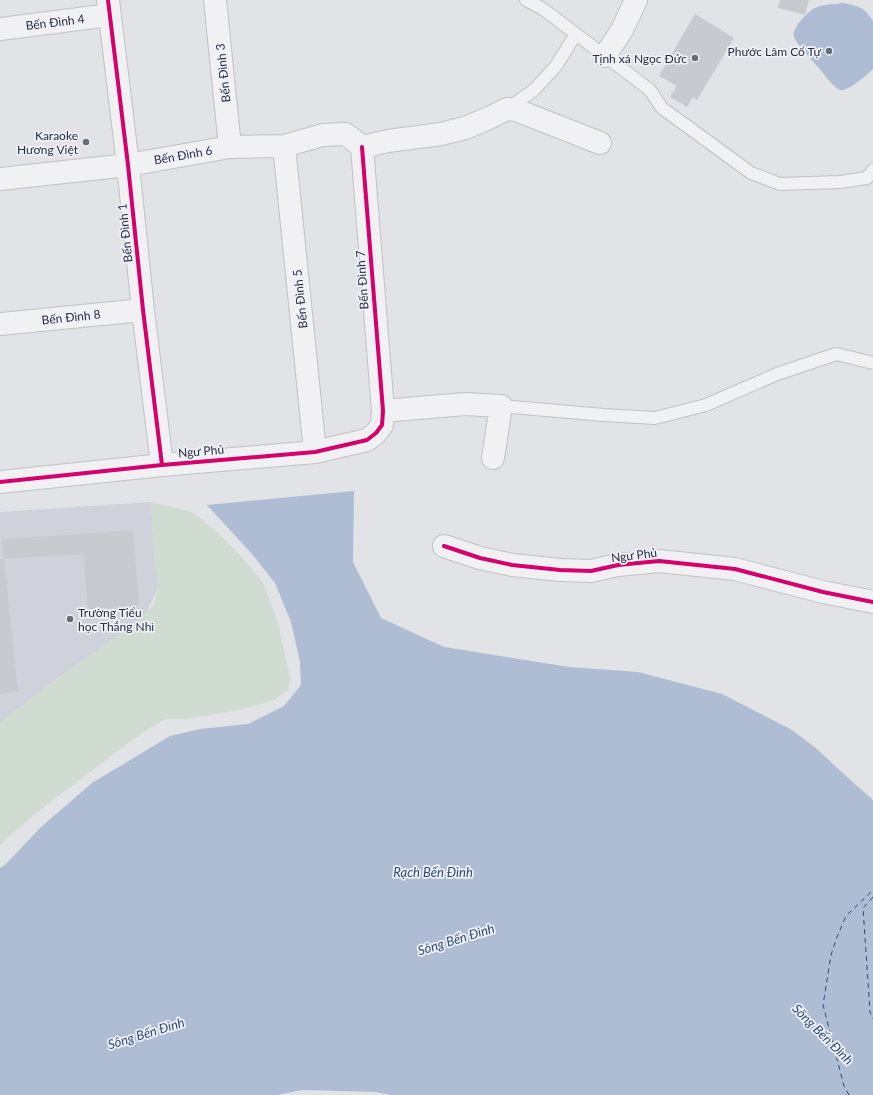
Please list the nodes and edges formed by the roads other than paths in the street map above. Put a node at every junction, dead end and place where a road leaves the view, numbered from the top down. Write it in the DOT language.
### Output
graph roads {
  1 [pos="215,0"];
  2 [pos="526,0"];
  3 [pos="636,0"];
  4 [pos="109,7"];
  5 [pos="0,28"];
  6 [pos="576,34"];
  7 [pos="605,56"];
  8 [pos="507,109"];
  9 [pos="600,143"];
  10 [pos="284,146"];
  11 [pos="230,147"];
  12 [pos="362,147"];
  13 [pos="128,165"];
  14 [pos="873,170"];
  15 [pos="0,179"];
  16 [pos="143,310"];
  17 [pos="0,324"];
  18 [pos="873,363"];
  19 [pos="501,406"];
  20 [pos="383,411"];
  21 [pos="316,452"];
  22 [pos="493,458"];
  23 [pos="162,465"];
  24 [pos="0,482"];
  25 [pos="444,546"];
  26 [pos="873,602"];
  1 -- 11 [label="street, Bến Đình 3"];
  2 -- 6 [label="lane"];
  3 -- 7 [label="street"];
  4 -- 5 [label="street, Bến Đình 4"];
  4 -- 13 [label="street, Bến Đình 1"];
  6 -- 7 [label="lane"];
  6 -- 8 [label="lane"];
  7 -- 14 [label="lane"];
  8 -- 9 [label="street"];
  8 -- 12 [label="street"];
  10 -- 11 [label="street, Bến Đình 6"];
  10 -- 12 [label="street, Bến Đình 6"];
  10 -- 21 [label="street, Bến Đình 5"];
  11 -- 13 [label="street, Bến Đình 6"];
  12 -- 20 [label="street, Bến Đình 7"];
  13 -- 15 [label="street, Bến Đình 6"];
  13 -- 16 [label="street, Bến Đình 1"];
  16 -- 17 [label="street, Bến Đình 8"];
  16 -- 23 [label="street, Bến Đình 1"];
  18 -- 19 [label="lane"];
  19 -- 20 [label="street"];
  19 -- 22 [label="street"];
  20 -- 21 [label="street, Ngư Phủ"];
  21 -- 23 [label="street, Ngư Phủ"];
  23 -- 24 [label="street, Ngư Phủ"];
  25 -- 26 [label="street, Ngư Phủ"];
}
